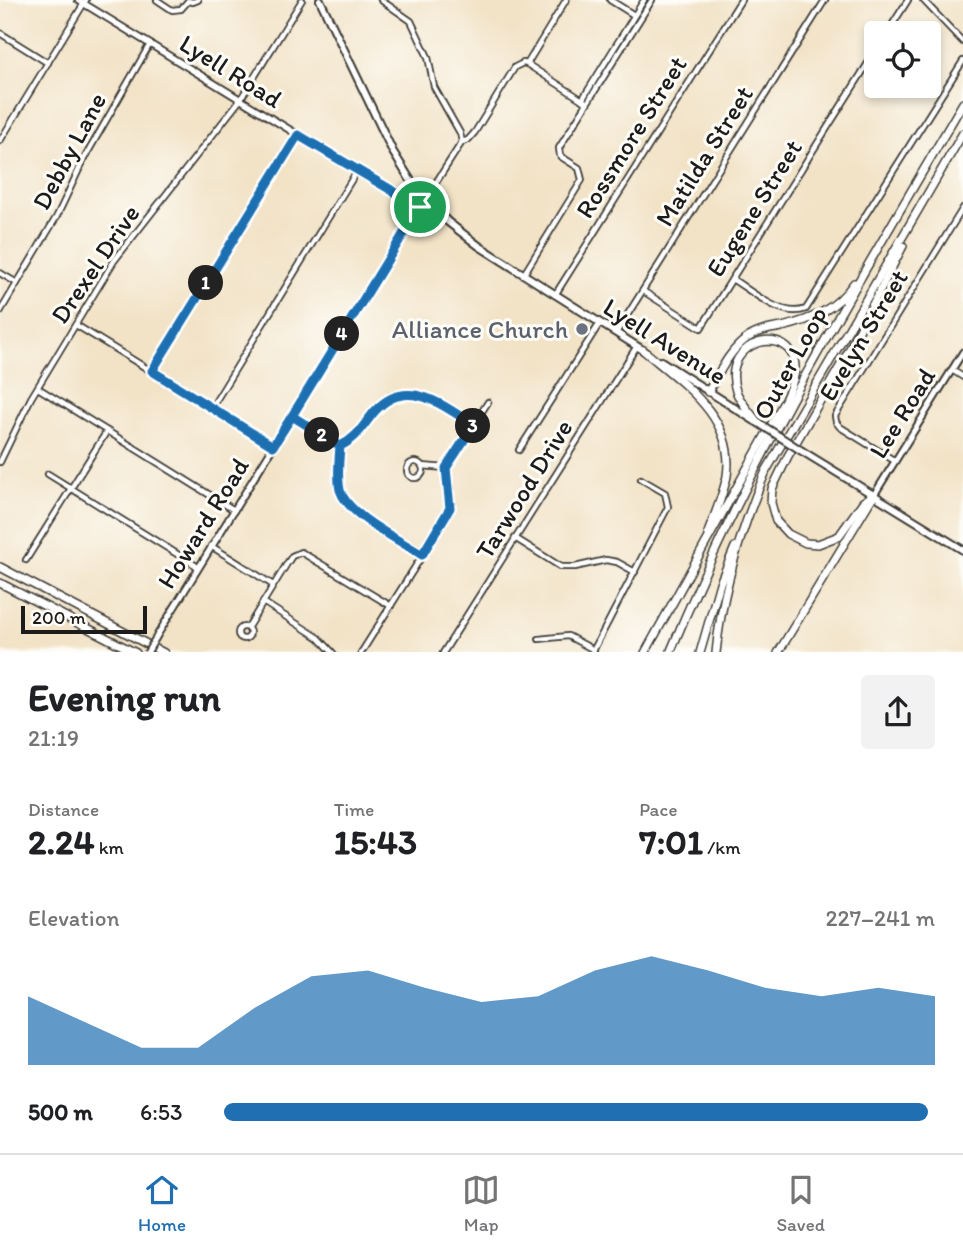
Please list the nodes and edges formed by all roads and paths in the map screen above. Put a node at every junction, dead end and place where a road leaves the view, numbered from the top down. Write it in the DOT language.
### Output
graph roads {
  1 [pos="157,0"];
  2 [pos="188,0"];
  3 [pos="198,0"];
  4 [pos="302,0"];
  5 [pos="320,0"];
  6 [pos="381,0"];
  7 [pos="566,0"];
  8 [pos="610,0"];
  9 [pos="644,0"];
  10 [pos="652,0"];
  11 [pos="741,0"];
  12 [pos="825,0"];
  13 [pos="908,0"];
  14 [pos="923,0"];
  15 [pos="83,1"];
  16 [pos="634,15"];
  17 [pos="895,21"];
  18 [pos="0,33"];
  19 [pos="963,42"];
  20 [pos="150,44"];
  21 [pos="963,61"];
  22 [pos="48,63"];
  23 [pos="527,64"];
  24 [pos="864,70"];
  25 [pos="240,100"];
  26 [pos="582,100"];
  27 [pos="587,103"];
  28 [pos="963,103"];
  29 [pos="963,133"];
  30 [pos="298,135"];
  31 [pos="0,141"];
  32 [pos="462,142"];
  33 [pos="356,171"];
  34 [pos="400,197"];
  35 [pos="426,198"];
  36 [pos="420,207"];
  37 [pos="963,208"];
  38 [pos="413,218"];
  39 [pos="910,225"];
  40 [pos="887,233"];
  41 [pos="0,273"];
  42 [pos="524,275"];
  43 [pos="732,279"];
  44 [pos="17,283"];
  45 [pos="643,291"];
  46 [pos="555,295"];
  47 [pos="0,312"];
  48 [pos="600,323"];
  49 [pos="76,325"];
  50 [pos="616,333"];
  51 [pos="640,348"];
  52 [pos="963,352"];
  53 [pos="952,370"];
  54 [pos="152,371"];
  55 [pos="963,377"];
  56 [pos="37,388"];
  57 [pos="708,392"];
  58 [pos="796,393"];
  59 [pos="785,400"];
  60 [pos="488,402"];
  61 [pos="212,407"];
  62 [pos="292,416"];
  63 [pos="757,422"];
  64 [pos="474,425"];
  65 [pos="107,431"];
  66 [pos="273,446"];
  67 [pos="340,446"];
  68 [pos="519,450"];
  69 [pos="895,461"];
  70 [pos="0,462"];
  71 [pos="422,466"];
  72 [pos="446,468"];
  73 [pos="48,474"];
  74 [pos="642,479"];
  75 [pos="71,488"];
  76 [pos="874,495"];
  77 [pos="752,505"];
  78 [pos="234,510"];
  79 [pos="515,538"];
  80 [pos="211,546"];
  81 [pos="963,550"];
  82 [pos="422,555"];
  83 [pos="700,555"];
  84 [pos="26,560"];
  85 [pos="0,567"];
  86 [pos="198,567"];
  87 [pos="635,572"];
  88 [pos="0,583"];
  89 [pos="273,585"];
  90 [pos="263,602"];
  91 [pos="391,606"];
  92 [pos="801,615"];
  93 [pos="248,627"];
  94 [pos="539,639"];
  95 [pos="593,651"];
  96 [pos="134,652"];
  97 [pos="148,652"];
  98 [pos="162,652"];
  99 [pos="331,652"];
  100 [pos="362,652"];
  101 [pos="444,652"];
  102 [pos="646,652"];
  103 [pos="670,652"];
  104 [pos="700,652"];
  105 [pos="717,652"];
  106 [pos="779,652"];
  107 [pos="784,652"];
  1 -- 2 [label="street"];
  2 -- 3 [label="street"];
  4 -- 25 [label="street, Drexel Drive"];
  5 -- 35 [label="main road, Lyell Avenue"];
  6 -- 32 [label="street"];
  7 -- 23 [label="street"];
  8 -- 16 [label="street"];
  9 -- 16 [label="street"];
  10 -- 27 [label="street"];
  11 -- 46 [label="street, Rossmore Street"];
  12 -- 45 [label="street, Matilda Street"];
  13 -- 17 [label="street"];
  14 -- 19 [label="street"];
  15 -- 20 [label="street, Lyell Road"];
  15 -- 22 [label="street"];
  16 -- 26 [label="street"];
  18 -- 22 [label="street"];
  20 -- 25 [label="street, Lyell Road"];
  20 -- 44 [label="street, Debby Lane"];
  21 -- 43 [label="street"];
  22 -- 31 [label="street"];
  23 -- 26 [label="street"];
  23 -- 32 [label="street"];
  24 -- 43 [label="street, Eugene Street"];
  25 -- 30 [label="street, Lyell Road"];
  25 -- 49 [label="street, Drexel Drive"];
  26 -- 27 [label="street"];
  27 -- 42 [label="street"];
  28 -- 40 [label="highway, Outer Loop"];
  29 -- 39 [label="highway, Outer Loop"];
  30 -- 33 [label="street, Lyell Road"];
  30 -- 54 [label="street"];
  32 -- 35 [label="street"];
  33 -- 34 [label="street, Lyell Road"];
  33 -- 61 [label="street"];
  34 -- 36 [label="street, Lyell Road"];
  34 -- 38 [label="street, Lyell Road"];
  35 -- 36 [label="street, Howard Road"];
  35 -- 42 [label="main road, Lyell Avenue"];
  36 -- 38 [label="street, Howard Road"];
  37 -- 69 [label="street, Evelyn Street"];
  38 -- 62 [label="street, Howard Road"];
  39 -- 76 [label="highway"];
  39 -- 77 [label="highway, Outer Loop"];
  40 -- 57 [label="highway"];
  40 -- 58 [label="highway, Outer Loop"];
  41 -- 44 [label="street"];
  42 -- 46 [label="main road, Lyell Avenue"];
  43 -- 45 [label="street, Eugene Street"];
  44 -- 47 [label="street, Debby Lane"];
  45 -- 50 [label="street, Matilda Street"];
  46 -- 48 [label="main road, Lyell Avenue"];
  48 -- 50 [label="main road, Lyell Avenue"];
  48 -- 68 [label="street"];
  49 -- 54 [label="street"];
  49 -- 56 [label="street, Drexel Drive"];
  50 -- 51 [label="main road, Lyell Avenue"];
  51 -- 57 [label="main road, Lyell Avenue"];
  51 -- 79 [label="street, Tarwood Drive"];
  51 -- 83 [label="highway"];
  52 -- 53 [label="street, Lee Road"];
  53 -- 55 [label="street"];
  53 -- 69 [label="street, Lee Road"];
  54 -- 61 [label="street"];
  56 -- 65 [label="street"];
  56 -- 70 [label="street, Drexel Drive"];
  57 -- 63 [label="main road, Lyell Avenue"];
  58 -- 59 [label="highway"];
  58 -- 103 [label="highway, Outer Loop"];
  59 -- 63 [label="highway"];
  59 -- 83 [label="highway"];
  60 -- 64 [label="street"];
  61 -- 66 [label="street"];
  62 -- 66 [label="street, Howard Road"];
  62 -- 67 [label="street"];
  63 -- 76 [label="main road, Lyell Avenue, bridge"];
  64 -- 67 [label="street"];
  64 -- 72 [label="street"];
  65 -- 75 [label="street"];
  65 -- 78 [label="street"];
  66 -- 78 [label="street, Howard Road"];
  67 -- 82 [label="street"];
  69 -- 76 [label="street, Lee Road"];
  71 -- 72 [label="street"];
  72 -- 82 [label="street"];
  73 -- 75 [label="street"];
  74 -- 87 [label="street"];
  75 -- 84 [label="street"];
  75 -- 86 [label="street"];
  76 -- 81 [label="main road, Lyell Avenue"];
  76 -- 92 [label="highway"];
  77 -- 104 [label="highway"];
  77 -- 105 [label="highway, Outer Loop"];
  78 -- 80 [label="street, Howard Road"];
  79 -- 87 [label="street"];
  79 -- 101 [label="street, Tarwood Drive"];
  80 -- 86 [label="street, Howard Road"];
  80 -- 89 [label="street"];
  82 -- 91 [label="street"];
  83 -- 102 [label="highway"];
  85 -- 98 [label="highway"];
  86 -- 97 [label="street, Howard Road, bridge"];
  87 -- 95 [label="street"];
  88 -- 96 [label="highway"];
  89 -- 90 [label="street"];
  89 -- 91 [label="street"];
  90 -- 93 [label="street"];
  90 -- 99 [label="street"];
  91 -- 100 [label="street"];
  92 -- 106 [label="highway"];
  92 -- 107 [label="highway"];
  94 -- 95 [label="street"];
}
